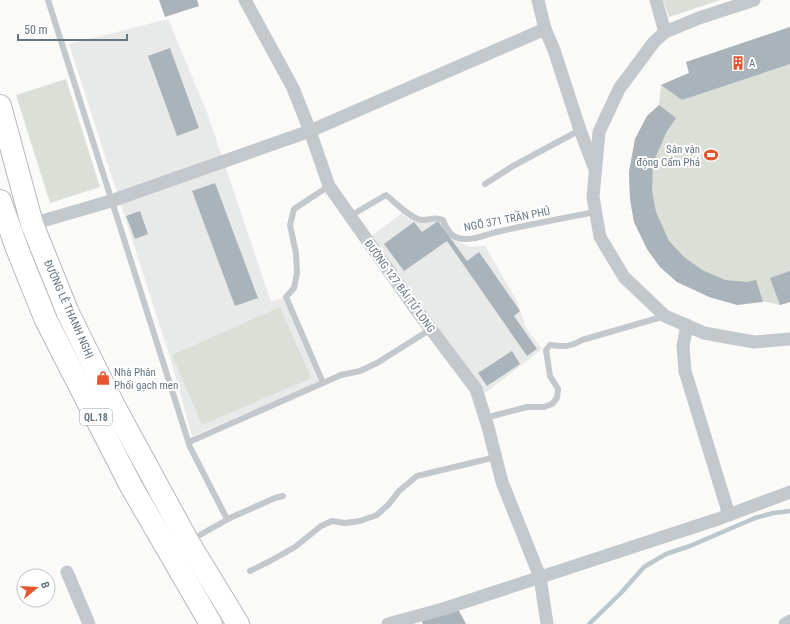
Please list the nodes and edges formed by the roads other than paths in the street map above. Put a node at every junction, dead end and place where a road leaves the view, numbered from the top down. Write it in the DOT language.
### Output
graph roads {
  1 [pos="48,0"];
  2 [pos="245,0"];
  3 [pos="538,0"];
  4 [pos="656,0"];
  5 [pos="754,0"];
  6 [pos="545,29"];
  7 [pos="665,32"];
  8 [pos="0,106"];
  9 [pos="580,130"];
  10 [pos="310,131"];
  11 [pos="595,169"];
  12 [pos="485,184"];
  13 [pos="329,186"];
  14 [pos="0,201"];
  15 [pos="111,201"];
  16 [pos="595,212"];
  17 [pos="350,216"];
  18 [pos="32,224"];
  19 [pos="666,316"];
  20 [pos="687,325"];
  21 [pos="431,329"];
  22 [pos="790,339"];
  23 [pos="323,383"];
  24 [pos="485,418"];
  25 [pos="189,442"];
  26 [pos="496,457"];
  27 [pos="790,492"];
  28 [pos="283,496"];
  29 [pos="729,515"];
  30 [pos="227,519"];
  31 [pos="188,542"];
  32 [pos="250,571"];
  33 [pos="67,572"];
  34 [pos="540,577"];
  35 [pos="790,621"];
  36 [pos="89,624"];
  37 [pos="211,624"];
  38 [pos="238,624"];
  39 [pos="388,624"];
  40 [pos="547,624"];
  41 [pos="785,624"];
  1 -- 15 [label="lane"];
  2 -- 10 [label="street, ĐƯỜNG 127 BÁI TỬ LONG"];
  3 -- 6 [label="street"];
  4 -- 7 [label="street"];
  5 -- 7 [label="street"];
  6 -- 9 [label="street"];
  6 -- 10 [label="street"];
  7 -- 11 [label="street"];
  8 -- 18 [label="highway, ĐƯỜNG LÊ THANH NGHỊ / QL.18"];
  9 -- 11 [label="street"];
  9 -- 12 [label="lane"];
  10 -- 13 [label="street, ĐƯỜNG 127 BÁI TỬ LONG"];
  10 -- 15 [label="street"];
  11 -- 16 [label="street"];
  13 -- 17 [label="street, ĐƯỜNG 127 BÁI TỬ LONG"];
  13 -- 23 [label="lane"];
  14 -- 37 [label="highway, ĐƯỜNG LÊ THANH NGHỊ / QL.18"];
  15 -- 18 [label="street"];
  15 -- 25 [label="lane"];
  16 -- 17 [label="lane, NGÕ 371 TRẦN PHÚ"];
  16 -- 19 [label="street"];
  17 -- 21 [label="street, ĐƯỜNG 127 BÁI TỬ LONG"];
  18 -- 31 [label="highway, ĐƯỜNG LÊ THANH NGHỊ / QL.18"];
  19 -- 20 [label="street"];
  19 -- 24 [label="lane"];
  20 -- 22 [label="street"];
  20 -- 29 [label="street"];
  21 -- 23 [label="lane"];
  21 -- 24 [label="street, ĐƯỜNG 127 BÁI TỬ LONG"];
  23 -- 25 [label="lane"];
  24 -- 26 [label="street, ĐƯỜNG 127 BÁI TỬ LONG"];
  25 -- 30 [label="lane"];
  26 -- 32 [label="lane"];
  26 -- 34 [label="street, ĐƯỜNG 127 BÁI TỬ LONG"];
  27 -- 29 [label="street"];
  28 -- 30 [label="lane"];
  29 -- 34 [label="street"];
  30 -- 31 [label="lane"];
  31 -- 38 [label="highway, ĐƯỜNG LÊ THANH NGHỊ / QL.18"];
  33 -- 36 [label="street"];
  34 -- 39 [label="street"];
  34 -- 40 [label="street, ĐƯỜNG 127 BÁI TỬ LONG"];
  35 -- 41 [label="street"];
}
